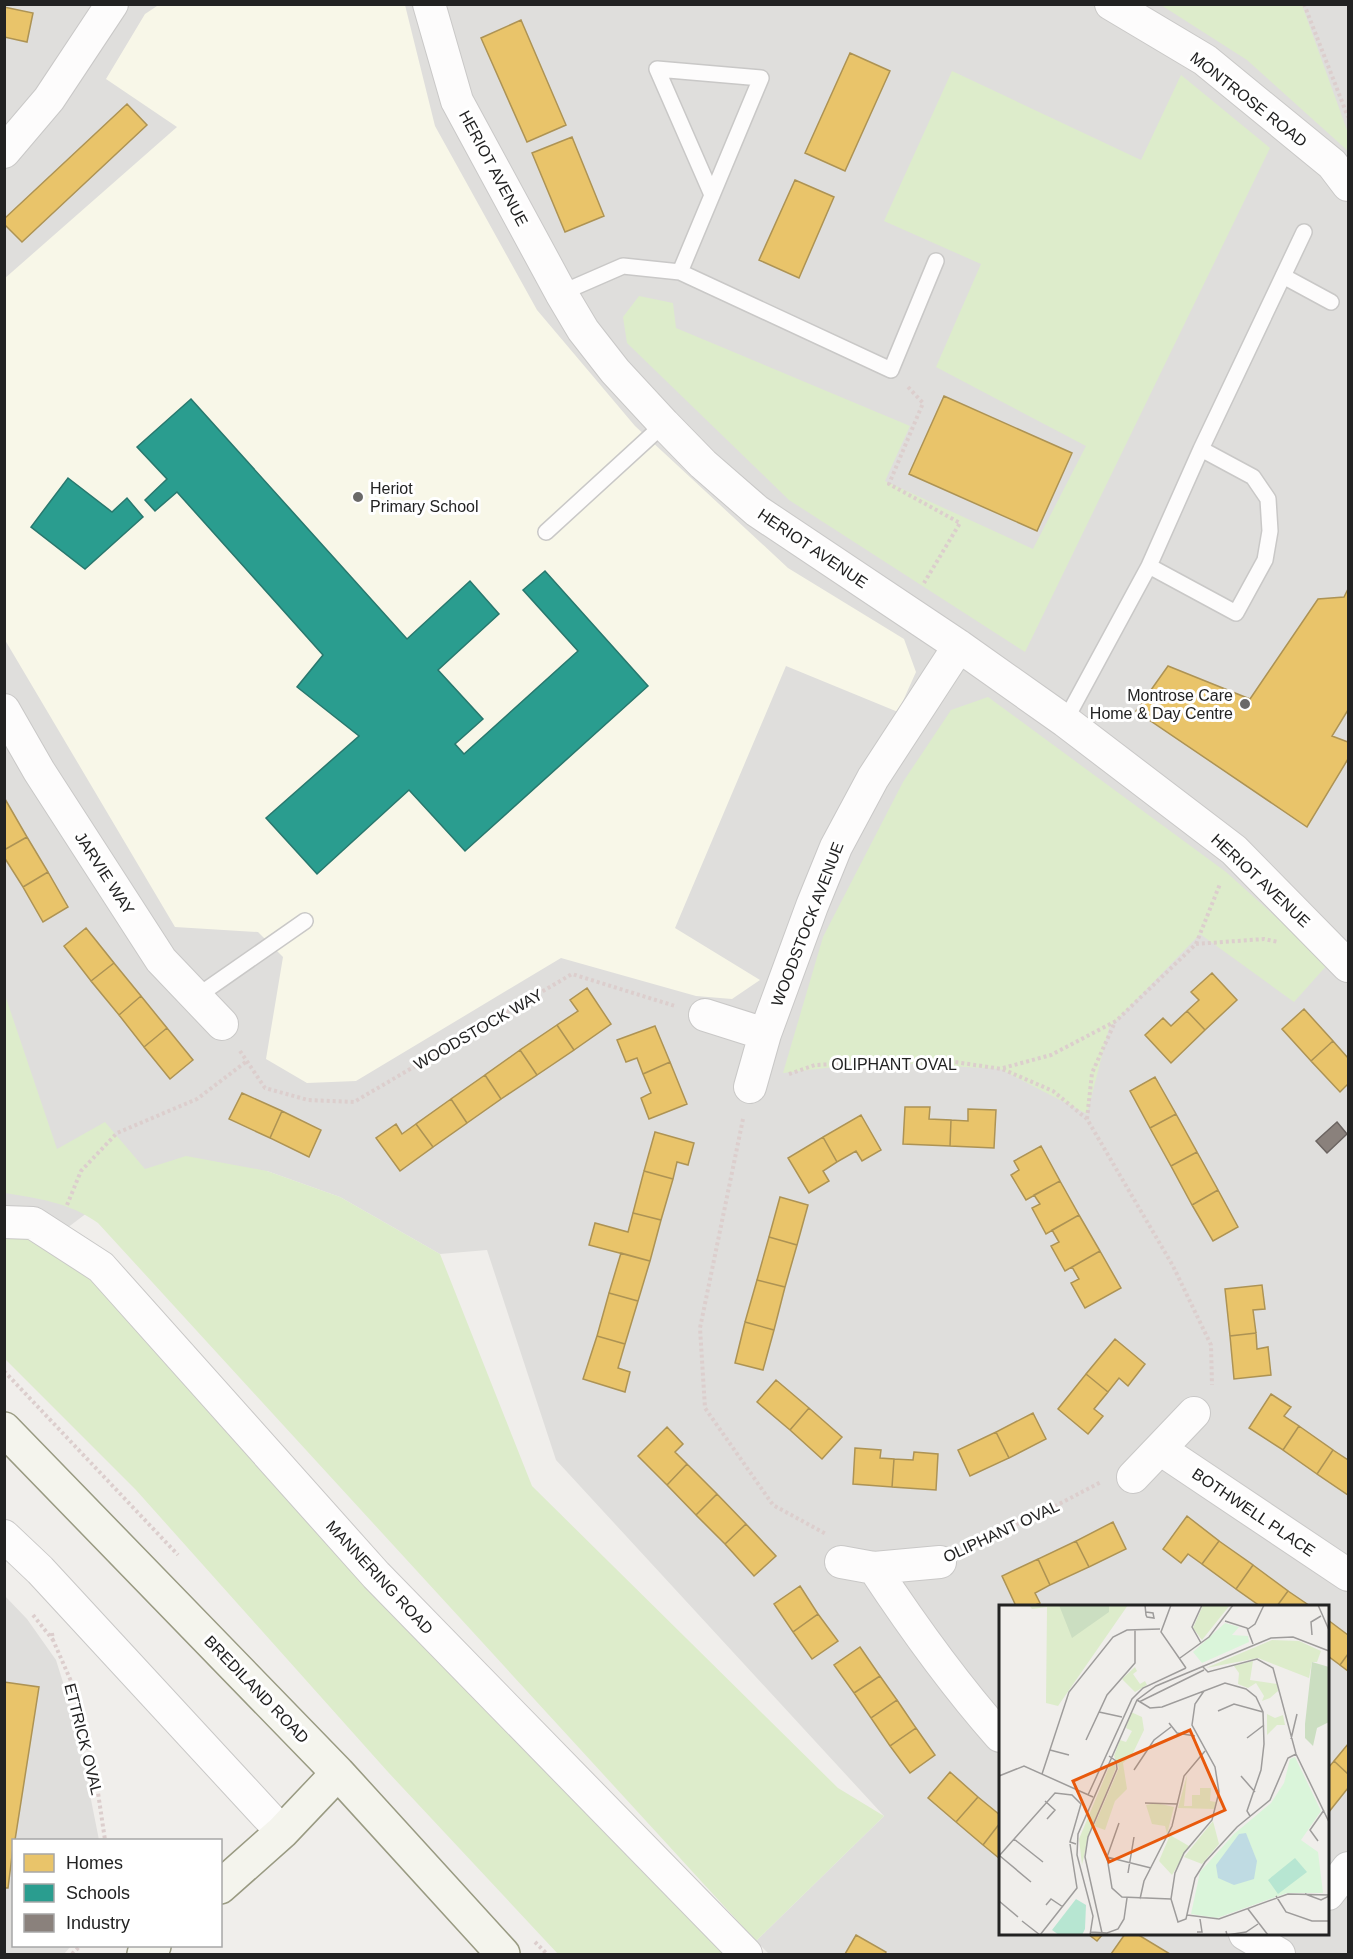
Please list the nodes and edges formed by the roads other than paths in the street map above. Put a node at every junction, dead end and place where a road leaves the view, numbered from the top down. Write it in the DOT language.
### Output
graph roads {
  1 [pos="112,4"];
  2 [pos="429,4"];
  3 [pos="1111,4"];
  4 [pos="4,152"];
  5 [pos="1348,185"];
  6 [pos="712,195"];
  7 [pos="1304,232"];
  8 [pos="936,261"];
  9 [pos="680,272"];
  10 [pos="1283,276"];
  11 [pos="561,293"];
  12 [pos="1331,302"];
  13 [pos="664,424"];
  14 [pos="1201,449"];
  15 [pos="546,532"];
  16 [pos="1149,566"];
  17 [pos="959,646"];
  18 [pos="4,710"];
  19 [pos="1065,721"];
  20 [pos="304,921"];
  21 [pos="1348,966"];
  22 [pos="196,997"];
  23 [pos="705,1015"];
  24 [pos="222,1024"];
  25 [pos="765,1034"];
  26 [pos="750,1088"];
  27 [pos="4,1222"];
  28 [pos="1194,1413"];
  29 [pos="4,1429"];
  30 [pos="1160,1449"];
  31 [pos="1133,1477"];
  32 [pos="4,1536"];
  33 [pos="841,1562"];
  34 [pos="940,1562"];
  35 [pos="874,1568"];
  36 [pos="1348,1575"];
  37 [pos="999,1735"];
  38 [pos="338,1773"];
  39 [pos="282,1832"];
  40 [pos="1348,1868"];
  41 [pos="222,1885"];
  42 [pos="1329,1893"];
  43 [pos="1247,1935"];
  44 [pos="1294,1935"];
  45 [pos="503,1954"];
  46 [pos="746,1954"];
  47 [pos="1279,1954"];
  1 -- 4 [label="street"];
  2 -- 11 [label="street, HERIOT AVENUE"];
  3 -- 5 [label="street, MONTROSE ROAD"];
  6 -- 6 [label="lane"];
  6 -- 9 [label="lane"];
  7 -- 10 [label="lane"];
  8 -- 9 [label="lane"];
  9 -- 11 [label="lane"];
  10 -- 12 [label="lane"];
  10 -- 14 [label="lane"];
  11 -- 13 [label="street, HERIOT AVENUE"];
  13 -- 15 [label="lane"];
  13 -- 17 [label="street, HERIOT AVENUE"];
  14 -- 16 [label="lane"];
  14 -- 16 [label="lane"];
  16 -- 19 [label="lane"];
  17 -- 19 [label="street, HERIOT AVENUE"];
  17 -- 25 [label="street, WOODSTOCK AVENUE"];
  18 -- 22 [label="street, JARVIE WAY"];
  19 -- 21 [label="street, HERIOT AVENUE"];
  20 -- 22 [label="lane"];
  22 -- 24 [label="street, JARVIE WAY"];
  23 -- 25 [label="street"];
  25 -- 26 [label="street, WOODSTOCK AVENUE"];
  27 -- 46 [label="street, MANNERING ROAD"];
  28 -- 30 [label="street"];
  29 -- 38 [label="street, BREDILAND ROAD"];
  30 -- 31 [label="street"];
  30 -- 36 [label="street, BOTHWELL PLACE"];
  32 -- 39 [label="street"];
  33 -- 35 [label="street, OLIPHANT OVAL"];
  34 -- 35 [label="street, OLIPHANT OVAL"];
  35 -- 37 [label="street"];
  38 -- 39 [label="street"];
  38 -- 45 [label="street, BREDILAND ROAD"];
  39 -- 41 [label="street"];
  40 -- 42 [label="street"];
  43 -- 47 [label="street"];
  44 -- 47 [label="street"];
}
